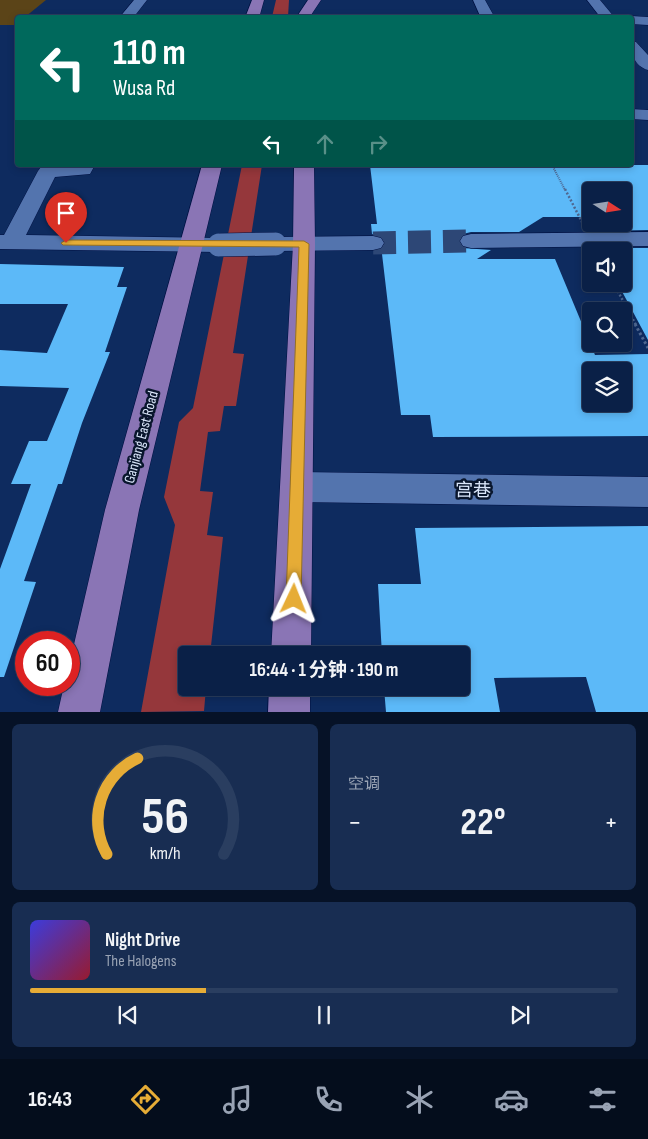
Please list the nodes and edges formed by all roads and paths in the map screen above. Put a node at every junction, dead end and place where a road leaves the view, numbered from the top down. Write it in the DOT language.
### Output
graph roads {
  1 [pos="141,0"];
  2 [pos="247,0"];
  3 [pos="258,0"];
  4 [pos="298,0"];
  5 [pos="315,0"];
  6 [pos="479,0"];
  7 [pos="594,0"];
  8 [pos="127,15"];
  9 [pos="253,15"];
  10 [pos="300,15"];
  11 [pos="303,15"];
  12 [pos="486,15"];
  13 [pos="606,15"];
  14 [pos="634,20"];
  15 [pos="648,21"];
  16 [pos="634,49"];
  17 [pos="648,65"];
  18 [pos="634,114"];
  19 [pos="648,114"];
  20 [pos="84,167"];
  21 [pos="212,167"];
  22 [pos="304,167"];
  23 [pos="553,167"];
  24 [pos="648,239"];
  25 [pos="592,240"];
  26 [pos="6,242"];
  27 [pos="471,242"];
  28 [pos="373,243"];
  29 [pos="290,244"];
  30 [pos="206,245"];
  31 [pos="618,292"];
  32 [pos="648,348"];
  33 [pos="298,487"];
  34 [pos="648,492"];
  35 [pos="291,646"];
  36 [pos="290,696"];
  37 [pos="79,712"];
  38 [pos="289,712"];
  1 -- 8 [label="street"];
  2 -- 9 [label="main road"];
  3 -- 9 [label="main road"];
  4 -- 10 [label="main road"];
  5 -- 11 [label="main road"];
  6 -- 12 [label="street"];
  7 -- 13 [label="street"];
  14 -- 15 [label="street"];
  16 -- 17 [label="street"];
  18 -- 19 [label="street"];
  20 -- 26 [label="street"];
  21 -- 30 [label="main road, Ganjiang East Road"];
  22 -- 29 [label="main road"];
  23 -- 25 [label="path"];
  24 -- 25 [label="street"];
  25 -- 27 [label="street"];
  26 -- 30 [label="street"];
  28 -- 29 [label="street"];
  29 -- 30 [label="street, bridge"];
  29 -- 33 [label="main road"];
  30 -- 37 [label="main road, Ganjiang East Road"];
  31 -- 32 [label="path"];
  33 -- 34 [label="street, 宫巷"];
  33 -- 35 [label="main road"];
  36 -- 38 [label="main road"];
}
